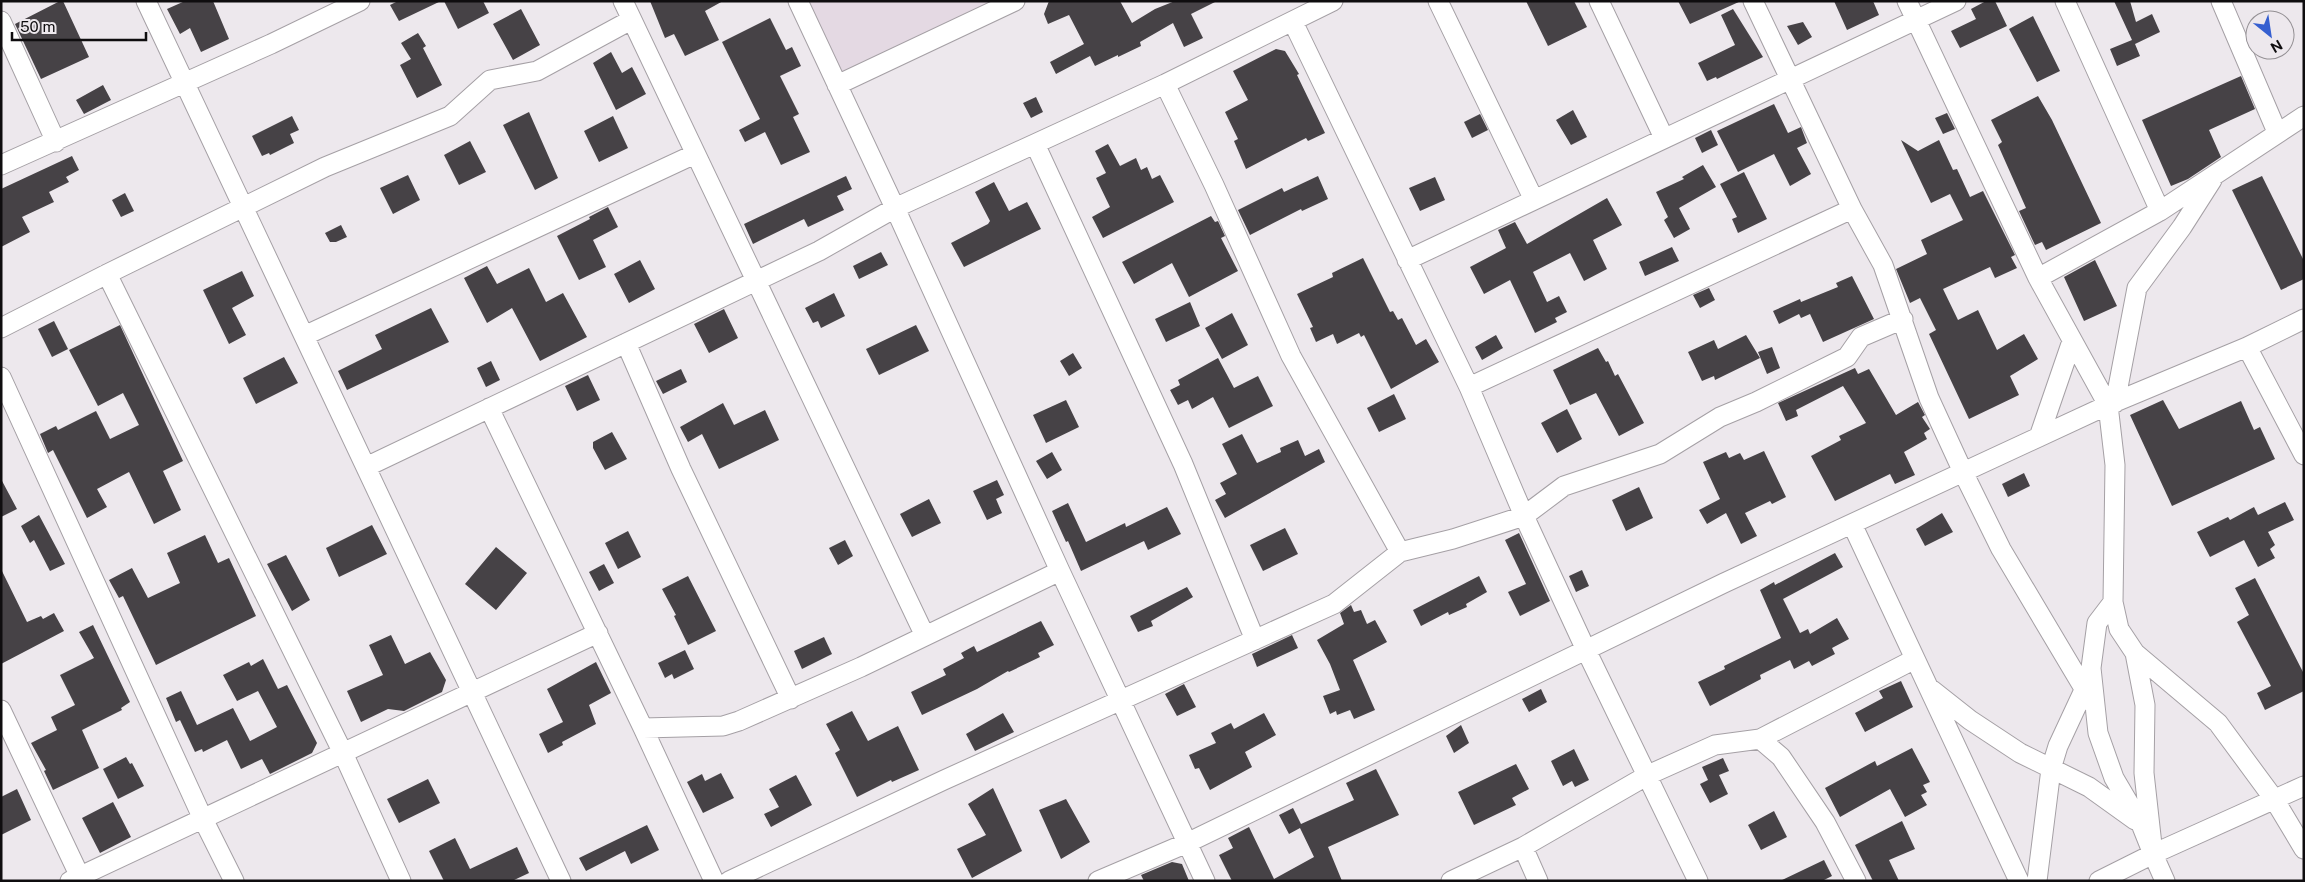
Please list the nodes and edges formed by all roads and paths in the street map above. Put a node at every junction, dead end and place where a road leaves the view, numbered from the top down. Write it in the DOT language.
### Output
graph roads {
  1 [pos="146,1"];
  2 [pos="360,1"];
  3 [pos="622,1"];
  4 [pos="798,1"];
  5 [pos="1015,1"];
  6 [pos="1333,1"];
  7 [pos="1438,1"];
  8 [pos="1599,1"];
  9 [pos="1753,1"];
  10 [pos="1907,1"];
  11 [pos="1956,1"];
  12 [pos="2065,1"];
  13 [pos="2221,1"];
  14 [pos="631,20"];
  15 [pos="1,21"];
  16 [pos="1293,22"];
  17 [pos="1917,22"];
  18 [pos="1791,80"];
  19 [pos="184,83"];
  20 [pos="1165,84"];
  21 [pos="837,85"];
  22 [pos="2304,116"];
  23 [pos="2277,132"];
  24 [pos="1664,138"];
  25 [pos="56,142"];
  26 [pos="1035,144"];
  27 [pos="695,154"];
  28 [pos="1,165"];
  29 [pos="2216,173"];
  30 [pos="1534,200"];
  31 [pos="243,207"];
  32 [pos="895,208"];
  33 [pos="1852,209"];
  34 [pos="2160,211"];
  35 [pos="1407,260"];
  36 [pos="107,274"];
  37 [pos="2038,278"];
  38 [pos="755,281"];
  39 [pos="1903,319"];
  40 [pos="2304,319"];
  41 [pos="1,328"];
  42 [pos="304,336"];
  43 [pos="2072,341"];
  44 [pos="626,343"];
  45 [pos="2247,347"];
  46 [pos="1,377"];
  47 [pos="1469,387"];
  48 [pos="2112,404"];
  49 [pos="489,408"];
  50 [pos="2039,437"];
  51 [pos="2304,455"];
  52 [pos="366,467"];
  53 [pos="1963,472"];
  54 [pos="1524,516"];
  55 [pos="1852,524"];
  56 [pos="1400,552"];
  57 [pos="1060,571"];
  58 [pos="2113,602"];
  59 [pos="598,633"];
  60 [pos="925,636"];
  61 [pos="1255,640"];
  62 [pos="1586,650"];
  63 [pos="2135,653"];
  64 [pos="1916,659"];
  65 [pos="1929,688"];
  66 [pos="2085,688"];
  67 [pos="471,693"];
  68 [pos="791,699"];
  69 [pos="1121,702"];
  70 [pos="2095,707"];
  71 [pos="1,710"];
  72 [pos="644,728"];
  73 [pos="1760,739"];
  74 [pos="343,753"];
  75 [pos="2051,768"];
  76 [pos="1648,775"];
  77 [pos="2304,786"];
  78 [pos="2274,799"];
  79 [pos="204,818"];
  80 [pos="2140,824"];
  81 [pos="1187,843"];
  82 [pos="1523,847"];
  83 [pos="2304,849"];
  84 [pos="2153,854"];
  85 [pos="77,879"];
  86 [pos="234,881"];
  87 [pos="401,881"];
  88 [pos="561,881"];
  89 [pos="714,881"];
  90 [pos="729,881"];
  91 [pos="1098,881"];
  92 [pos="1205,881"];
  93 [pos="1451,881"];
  94 [pos="1538,881"];
  95 [pos="1698,881"];
  96 [pos="1856,881"];
  97 [pos="2019,881"];
  98 [pos="2037,881"];
  99 [pos="2099,881"];
  100 [pos="2165,881"];
  1 -- 19 [label="street"];
  2 -- 19 [label="street"];
  3 -- 14 [label="street"];
  4 -- 21 [label="street"];
  5 -- 21 [label="street"];
  6 -- 16 [label="street"];
  7 -- 30 [label="street"];
  8 -- 24 [label="street"];
  9 -- 18 [label="street"];
  10 -- 17 [label="street"];
  11 -- 17 [label="street"];
  12 -- 34 [label="street"];
  13 -- 23 [label="street"];
  14 -- 27 [label="street"];
  14 -- 31 [label="street"];
  15 -- 25 [label="street"];
  16 -- 20 [label="street"];
  16 -- 35 [label="street"];
  17 -- 18 [label="street"];
  17 -- 37 [label="street"];
  18 -- 24 [label="street"];
  18 -- 33 [label="street"];
  19 -- 25 [label="street"];
  19 -- 31 [label="street"];
  20 -- 26 [label="street"];
  20 -- 56 [label="street"];
  21 -- 32 [label="street"];
  22 -- 23 [label="street"];
  23 -- 29 [label="street"];
  24 -- 30 [label="street"];
  25 -- 28 [label="street"];
  26 -- 32 [label="street"];
  26 -- 61 [label="street"];
  27 -- 38 [label="street"];
  27 -- 42 [label="street"];
  29 -- 34 [label="street"];
  29 -- 48 [label="street"];
  30 -- 35 [label="street"];
  31 -- 36 [label="street"];
  31 -- 42 [label="street"];
  32 -- 38 [label="street"];
  32 -- 57 [label="street"];
  33 -- 39 [label="street"];
  33 -- 47 [label="street"];
  34 -- 37 [label="street"];
  35 -- 47 [label="street"];
  36 -- 41 [label="street"];
  36 -- 74 [label="street"];
  37 -- 43 [label="street"];
  38 -- 44 [label="street"];
  38 -- 60 [label="street"];
  39 -- 53 [label="street"];
  39 -- 54 [label="street"];
  40 -- 45 [label="street"];
  42 -- 52 [label="street"];
  43 -- 48 [label="street"];
  43 -- 50 [label="street"];
  44 -- 49 [label="street"];
  44 -- 68 [label="street"];
  45 -- 48 [label="street"];
  45 -- 51 [label="street"];
  46 -- 79 [label="street"];
  47 -- 54 [label="street"];
  48 -- 50 [label="street"];
  48 -- 58 [label="street"];
  49 -- 52 [label="street"];
  49 -- 59 [label="street"];
  50 -- 53 [label="street"];
  52 -- 67 [label="street"];
  53 -- 55 [label="street"];
  53 -- 66 [label="street"];
  54 -- 56 [label="street"];
  54 -- 62 [label="street"];
  55 -- 62 [label="street"];
  55 -- 64 [label="street"];
  56 -- 61 [label="street"];
  57 -- 60 [label="street"];
  57 -- 69 [label="street"];
  58 -- 63 [label="street"];
  58 -- 70 [label="street"];
  59 -- 67 [label="street"];
  59 -- 72 [label="street"];
  60 -- 68 [label="street"];
  61 -- 69 [label="street"];
  62 -- 76 [label="street"];
  62 -- 81 [label="street"];
  63 -- 78 [label="street"];
  63 -- 84 [label="street"];
  64 -- 65 [label="street"];
  64 -- 73 [label="street"];
  65 -- 75 [label="street"];
  65 -- 97 [label="street"];
  66 -- 70 [label="street"];
  66 -- 75 [label="street"];
  67 -- 74 [label="street"];
  67 -- 88 [label="street"];
  68 -- 72 [label="street"];
  69 -- 81 [label="street"];
  69 -- 90 [label="street"];
  70 -- 80 [label="street"];
  71 -- 85 [label="street"];
  72 -- 89 [label="street"];
  73 -- 76 [label="street"];
  73 -- 96 [label="street"];
  74 -- 79 [label="street"];
  74 -- 87 [label="street"];
  75 -- 80 [label="street"];
  75 -- 98 [label="street"];
  76 -- 82 [label="street"];
  76 -- 95 [label="street"];
  77 -- 78 [label="street"];
  78 -- 83 [label="street"];
  78 -- 84 [label="street"];
  79 -- 85 [label="street"];
  79 -- 86 [label="street"];
  80 -- 84 [label="street"];
  81 -- 91 [label="street"];
  81 -- 92 [label="street"];
  82 -- 93 [label="street"];
  82 -- 94 [label="street"];
  84 -- 99 [label="street"];
  84 -- 100 [label="street"];
}
